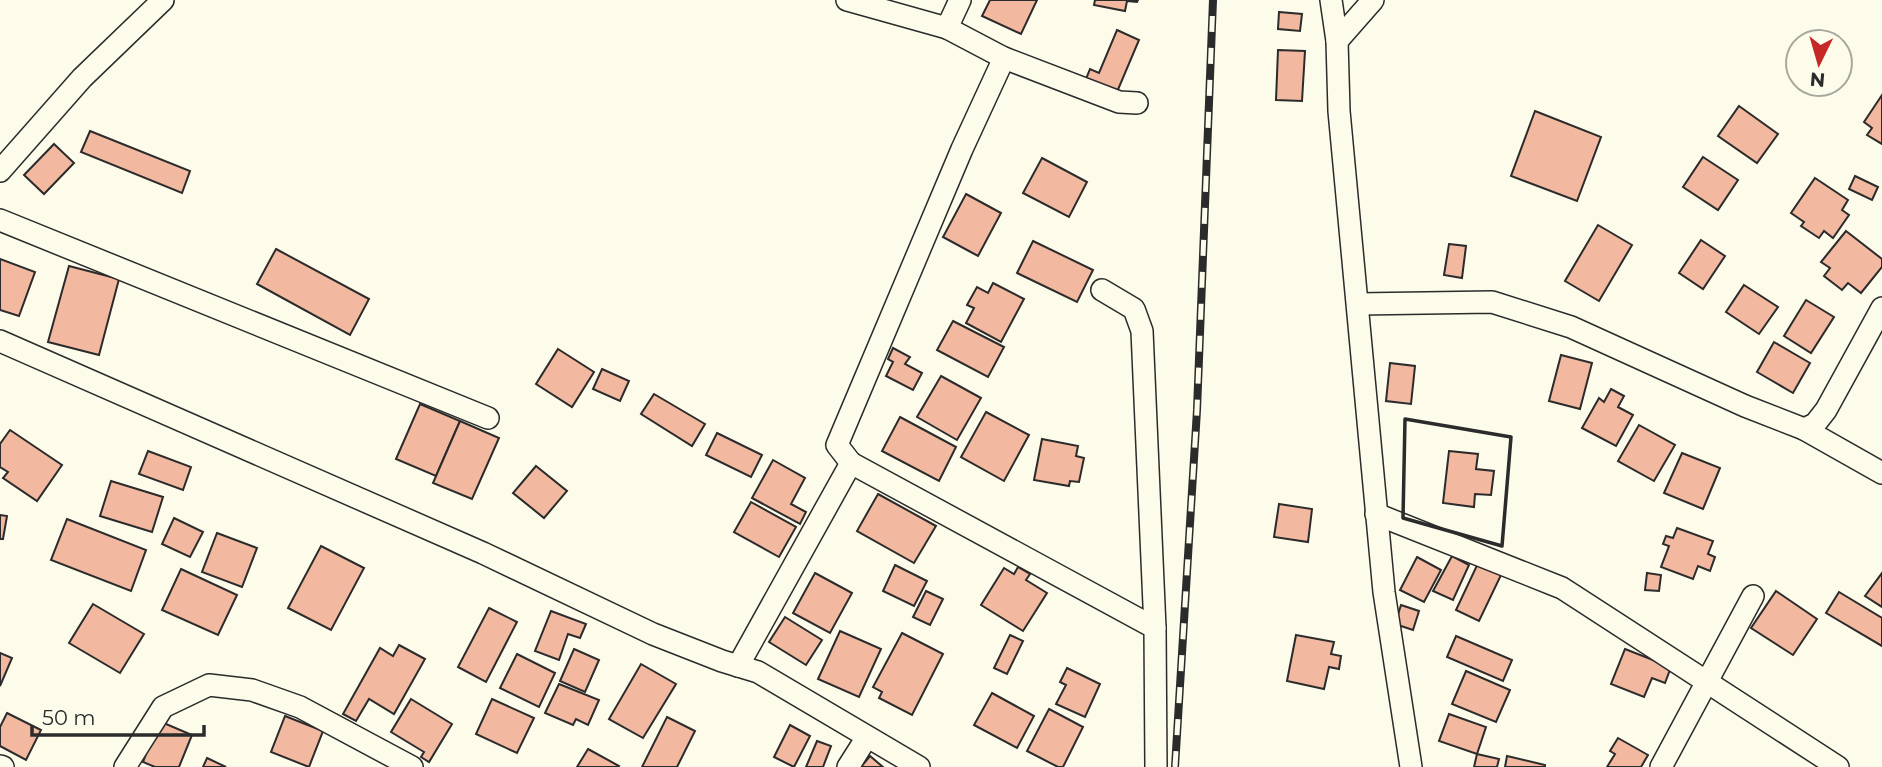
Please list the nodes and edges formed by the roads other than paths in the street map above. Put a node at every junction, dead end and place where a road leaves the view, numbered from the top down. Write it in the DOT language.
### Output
graph roads {
  1 [pos="163,0"];
  2 [pos="846,0"];
  3 [pos="960,0"];
  4 [pos="1331,0"];
  5 [pos="1373,0"];
  6 [pos="947,28"];
  7 [pos="1337,41"];
  8 [pos="1004,58"];
  9 [pos="1138,103"];
  10 [pos="0,171"];
  11 [pos="0,220"];
  12 [pos="1102,290"];
  13 [pos="1357,304"];
  14 [pos="1882,307"];
  15 [pos="0,341"];
  16 [pos="488,418"];
  17 [pos="1804,429"];
  18 [pos="851,463"];
  19 [pos="1882,473"];
  20 [pos="1376,514"];
  21 [pos="1753,596"];
  22 [pos="1155,628"];
  23 [pos="738,666"];
  24 [pos="1706,681"];
  25 [pos="867,737"];
  26 [pos="125,767"];
  27 [pos="412,767"];
  28 [pos="848,767"];
  29 [pos="919,767"];
  30 [pos="1156,767"];
  31 [pos="1411,767"];
  32 [pos="1661,767"];
  33 [pos="1838,767"];
  1 -- 10 [label="street"];
  2 -- 6 [label="street"];
  3 -- 6 [label="street"];
  4 -- 7 [label="street"];
  5 -- 7 [label="street"];
  6 -- 8 [label="street"];
  7 -- 13 [label="street"];
  8 -- 9 [label="street"];
  8 -- 18 [label="street"];
  11 -- 16 [label="street"];
  12 -- 22 [label="street"];
  13 -- 17 [label="street"];
  13 -- 20 [label="street"];
  14 -- 17 [label="street"];
  15 -- 23 [label="street"];
  17 -- 19 [label="street"];
  18 -- 22 [label="street"];
  18 -- 23 [label="street"];
  20 -- 24 [label="street"];
  20 -- 31 [label="street"];
  21 -- 24 [label="street"];
  22 -- 30 [label="street"];
  23 -- 25 [label="street"];
  24 -- 32 [label="street"];
  24 -- 33 [label="street"];
  25 -- 28 [label="street"];
  25 -- 29 [label="street"];
  26 -- 27 [label="street"];
}
